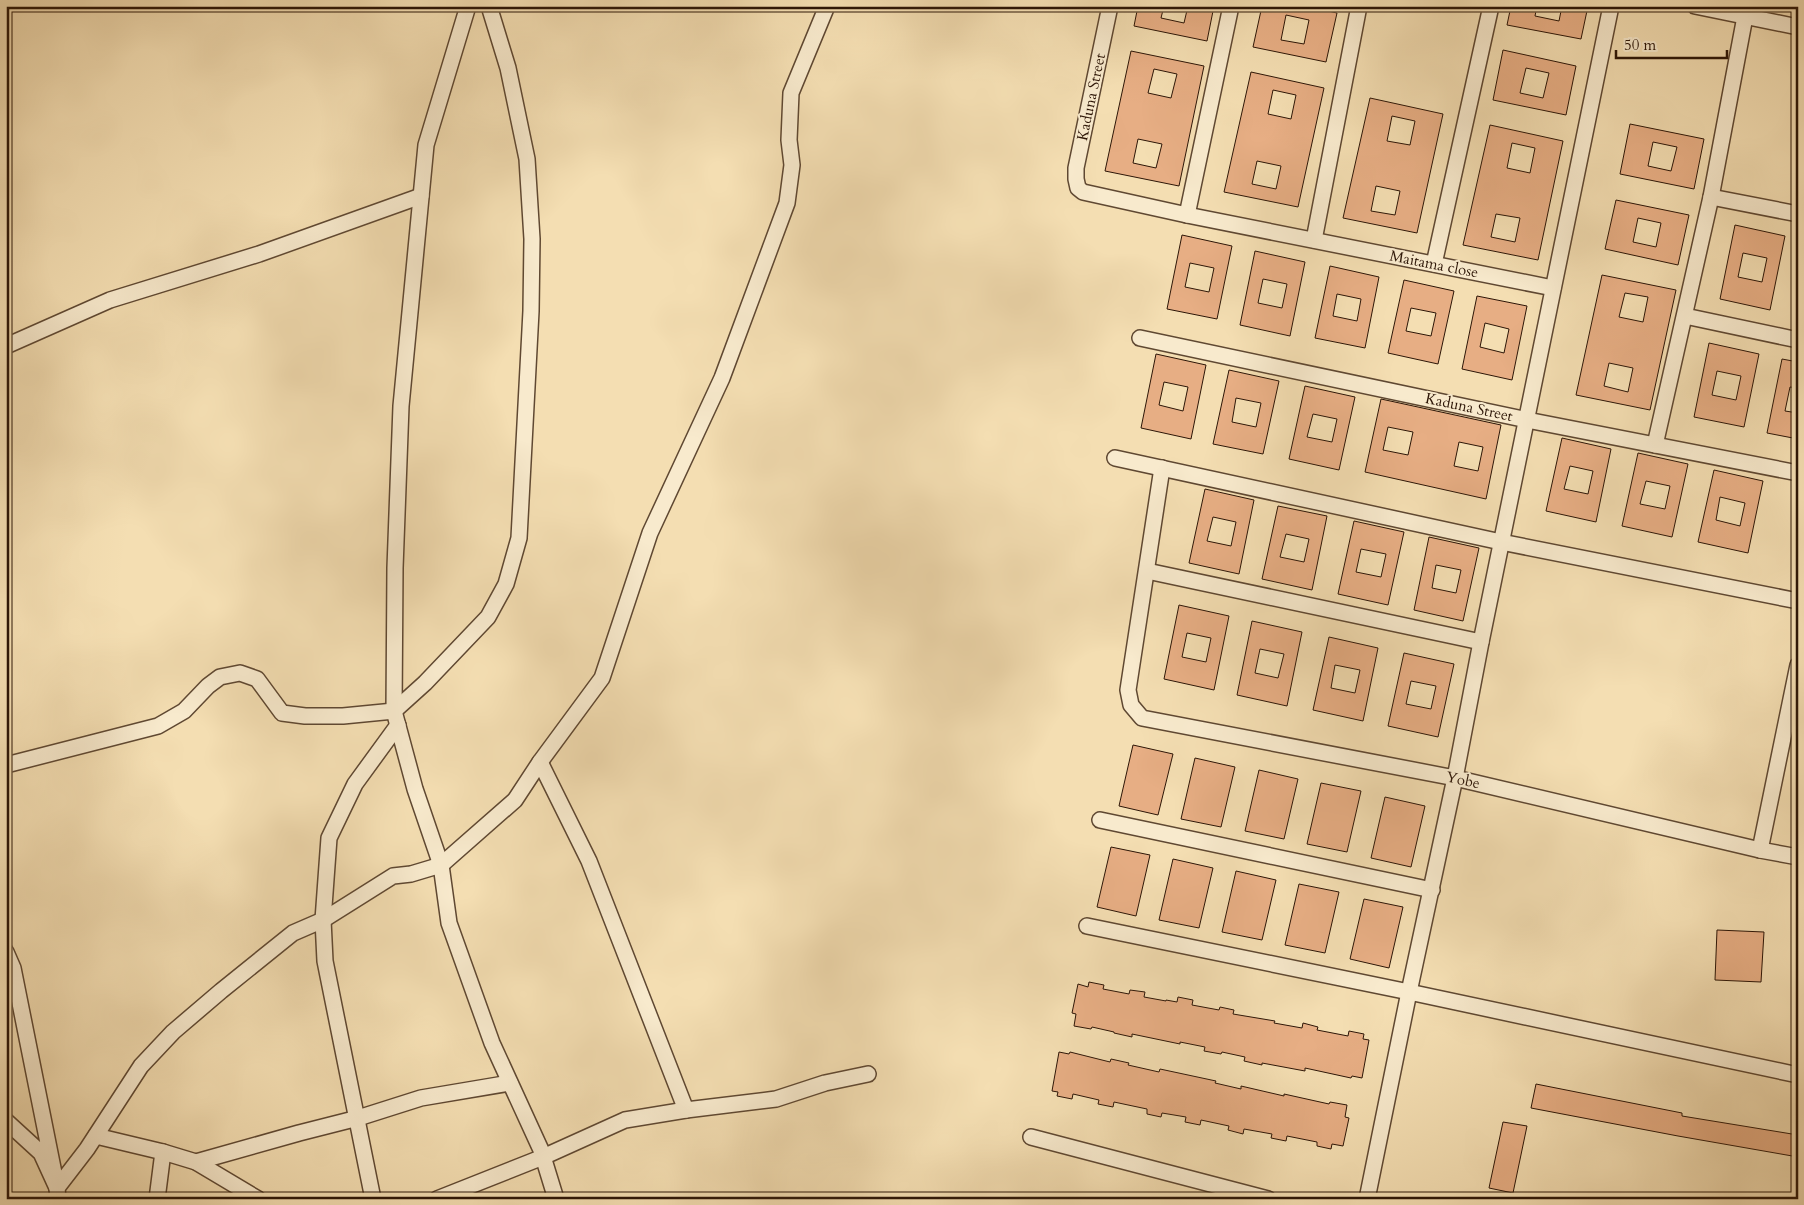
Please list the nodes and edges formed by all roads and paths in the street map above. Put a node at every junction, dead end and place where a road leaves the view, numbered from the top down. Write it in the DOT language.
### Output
graph roads {
  1 [pos="468,6"];
  2 [pos="489,6"];
  3 [pos="827,6"];
  4 [pos="1110,6"];
  5 [pos="1231,6"];
  6 [pos="1359,6"];
  7 [pos="1491,6"];
  8 [pos="1611,6"];
  9 [pos="1696,6"];
  10 [pos="1746,11"];
  11 [pos="1798,27"];
  12 [pos="1078,188"];
  13 [pos="421,196"];
  14 [pos="1711,197"];
  15 [pos="1798,214"];
  16 [pos="1187,215"];
  17 [pos="1314,240"];
  18 [pos="1434,264"];
  19 [pos="1554,288"];
  20 [pos="1685,316"];
  21 [pos="1140,338"];
  22 [pos="1798,340"];
  23 [pos="6,346"];
  24 [pos="1526,420"];
  25 [pos="1655,445"];
  26 [pos="1115,458"];
  27 [pos="1162,468"];
  28 [pos="1798,473"];
  29 [pos="1502,542"];
  30 [pos="1147,572"];
  31 [pos="1798,601"];
  32 [pos="1481,642"];
  33 [pos="1798,665"];
  34 [pos="396,718"];
  35 [pos="540,762"];
  36 [pos="6,765"];
  37 [pos="1455,778"];
  38 [pos="1100,820"];
  39 [pos="1760,850"];
  40 [pos="1798,857"];
  41 [pos="441,865"];
  42 [pos="1432,890"];
  43 [pos="323,920"];
  44 [pos="1087,926"];
  45 [pos="6,952"];
  46 [pos="1409,992"];
  47 [pos="868,1074"];
  48 [pos="1798,1076"];
  49 [pos="510,1082"];
  50 [pos="686,1110"];
  51 [pos="358,1118"];
  52 [pos="6,1122"];
  53 [pos="96,1136"];
  54 [pos="1031,1137"];
  55 [pos="162,1152"];
  56 [pos="543,1157"];
  57 [pos="196,1162"];
  58 [pos="224,1178"];
  59 [pos="58,1194"];
  60 [pos="157,1199"];
  61 [pos="233,1199"];
  62 [pos="258,1199"];
  63 [pos="373,1199"];
  64 [pos="437,1199"];
  65 [pos="556,1199"];
  66 [pos="1268,1199"];
  67 [pos="1367,1199"];
  1 -- 13 [label="street"];
  2 -- 34 [label="street"];
  3 -- 35 [label="street"];
  4 -- 12 [label="street, Kaduna Street"];
  5 -- 16 [label="street"];
  6 -- 17 [label="street"];
  7 -- 18 [label="street"];
  8 -- 19 [label="street"];
  9 -- 10 [label="street"];
  10 -- 11 [label="street"];
  10 -- 14 [label="street"];
  12 -- 16 [label="street, Maitama close"];
  13 -- 23 [label="street"];
  13 -- 34 [label="street"];
  14 -- 15 [label="street"];
  14 -- 20 [label="street"];
  16 -- 17 [label="street, Maitama close"];
  17 -- 18 [label="street, Maitama close"];
  18 -- 19 [label="street, Maitama close"];
  19 -- 24 [label="street"];
  20 -- 22 [label="street"];
  20 -- 25 [label="street"];
  21 -- 24 [label="street, Kaduna Street"];
  24 -- 25 [label="street, Kaduna Street"];
  24 -- 29 [label="street"];
  25 -- 28 [label="street, Kaduna Street"];
  26 -- 27 [label="street"];
  27 -- 29 [label="street"];
  27 -- 30 [label="street"];
  29 -- 31 [label="street"];
  29 -- 32 [label="street"];
  30 -- 32 [label="street"];
  30 -- 37 [label="street, Yobe"];
  32 -- 37 [label="street"];
  33 -- 39 [label="street"];
  34 -- 36 [label="street"];
  34 -- 41 [label="street"];
  34 -- 43 [label="street"];
  35 -- 41 [label="street"];
  35 -- 50 [label="street"];
  37 -- 39 [label="street, Yobe"];
  37 -- 42 [label="street"];
  38 -- 42 [label="street"];
  39 -- 40 [label="street, Yobe"];
  41 -- 43 [label="street"];
  41 -- 49 [label="street"];
  42 -- 46 [label="street"];
  43 -- 51 [label="street"];
  43 -- 53 [label="street"];
  44 -- 46 [label="street"];
  45 -- 59 [label="street"];
  46 -- 48 [label="street"];
  46 -- 67 [label="street"];
  47 -- 50 [label="street"];
  49 -- 51 [label="street"];
  49 -- 56 [label="street"];
  50 -- 56 [label="street"];
  51 -- 57 [label="street"];
  51 -- 63 [label="street"];
  52 -- 59 [label="street"];
  53 -- 55 [label="street"];
  53 -- 59 [label="street"];
  54 -- 66 [label="street"];
  55 -- 57 [label="street"];
  55 -- 60 [label="street"];
  56 -- 64 [label="street"];
  56 -- 65 [label="street"];
  57 -- 58 [label="street"];
  58 -- 61 [label="street"];
  58 -- 62 [label="street"];
}
